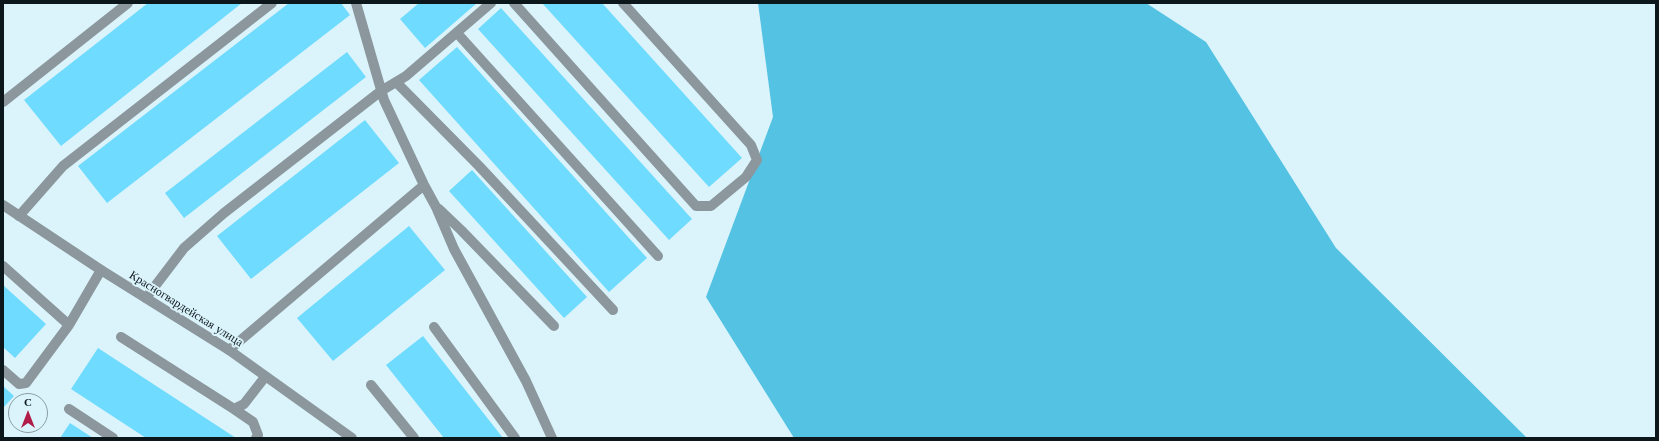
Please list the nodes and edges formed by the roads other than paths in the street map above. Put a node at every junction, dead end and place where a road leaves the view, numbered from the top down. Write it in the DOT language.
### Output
graph roads {
  1 [pos="128,3"];
  2 [pos="272,3"];
  3 [pos="356,3"];
  4 [pos="491,3"];
  5 [pos="514,3"];
  6 [pos="623,3"];
  7 [pos="457,33"];
  8 [pos="396,82"];
  9 [pos="381,91"];
  10 [pos="3,102"];
  11 [pos="424,185"];
  12 [pos="3,205"];
  13 [pos="436,207"];
  14 [pos="19,216"];
  15 [pos="658,256"];
  16 [pos="3,266"];
  17 [pos="101,270"];
  18 [pos="146,298"];
  19 [pos="613,310"];
  20 [pos="69,325"];
  21 [pos="554,326"];
  22 [pos="434,327"];
  23 [pos="121,337"];
  24 [pos="229,350"];
  25 [pos="3,370"];
  26 [pos="265,377"];
  27 [pos="371,384"];
  28 [pos="70,409"];
  29 [pos="234,409"];
  30 [pos="113,438"];
  31 [pos="256,438"];
  32 [pos="352,438"];
  33 [pos="414,438"];
  34 [pos="515,438"];
  35 [pos="552,438"];
  1 -- 10 [label="street"];
  2 -- 14 [label="street"];
  3 -- 9 [label="street"];
  4 -- 7 [label="street"];
  5 -- 6 [label="street"];
  7 -- 8 [label="street"];
  7 -- 15 [label="street"];
  8 -- 9 [label="street"];
  8 -- 19 [label="street"];
  9 -- 11 [label="street"];
  9 -- 18 [label="street"];
  11 -- 13 [label="street"];
  11 -- 24 [label="street"];
  12 -- 14 [label="street, Красногвардейская улица"];
  13 -- 21 [label="street"];
  13 -- 35 [label="street"];
  14 -- 17 [label="street, Красногвардейская улица"];
  16 -- 20 [label="street"];
  17 -- 18 [label="street, Красногвардейская улица"];
  17 -- 20 [label="street"];
  18 -- 24 [label="street, Красногвардейская улица"];
  20 -- 25 [label="street"];
  22 -- 34 [label="street"];
  23 -- 29 [label="street"];
  24 -- 26 [label="street, Красногвардейская улица"];
  26 -- 29 [label="street"];
  26 -- 32 [label="street, Красногвардейская улица"];
  27 -- 33 [label="street"];
  28 -- 30 [label="street"];
  29 -- 31 [label="street"];
}
